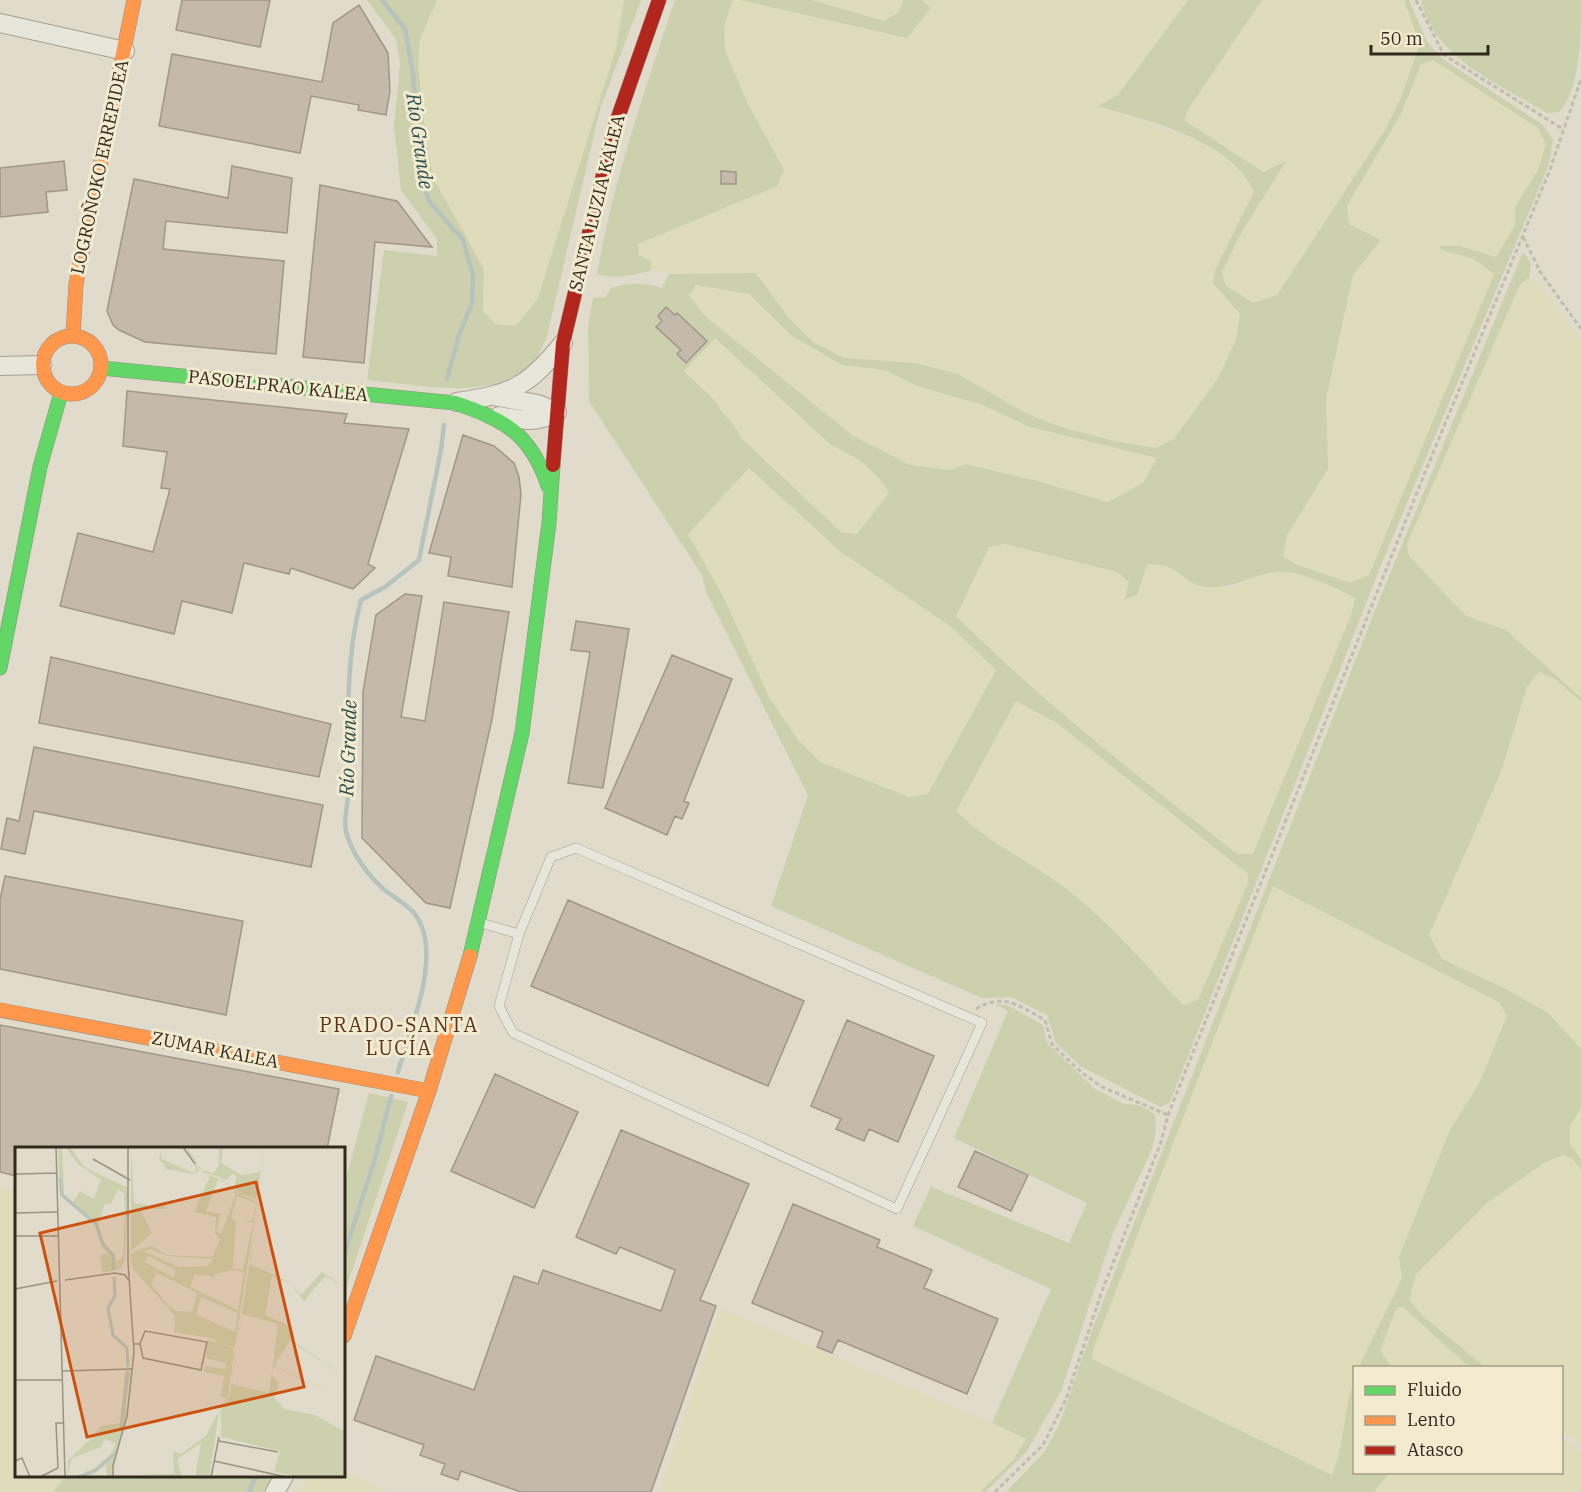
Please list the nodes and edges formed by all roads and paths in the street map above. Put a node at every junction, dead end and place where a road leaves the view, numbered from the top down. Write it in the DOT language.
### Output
graph roads {
  1 [pos="134,0"];
  2 [pos="659,0"];
  3 [pos="1416,0"];
  4 [pos="0,23"];
  5 [pos="125,51"];
  6 [pos="1581,79"];
  7 [pos="1563,129"];
  8 [pos="1523,236"];
  9 [pos="1581,329"];
  10 [pos="73,336"];
  11 [pos="563,343"];
  12 [pos="42,365"];
  13 [pos="0,366"];
  14 [pos="101,368"];
  15 [pos="61,393"];
  16 [pos="495,396"];
  17 [pos="455,403"];
  18 [pos="557,412"];
  19 [pos="494,415"];
  20 [pos="551,496"];
  21 [pos="0,668"];
  22 [pos="478,922"];
  23 [pos="519,934"];
  24 [pos="0,1010"];
  25 [pos="964,1016"];
  26 [pos="429,1091"];
  27 [pos="1168,1115"];
  28 [pos="345,1333"];
  29 [pos="283,1477"];
  30 [pos="275,1492"];
  31 [pos="995,1492"];
  1 -- 5 [label="street, LOGROÑOKO ERREPIDEA"];
  2 -- 11 [label="street, SANTA LUZIA KALEA"];
  3 -- 7 [label="path"];
  4 -- 5 [label="street"];
  5 -- 10 [label="street, LOGROÑOKO ERREPIDEA"];
  6 -- 7 [label="path"];
  7 -- 8 [label="path"];
  8 -- 9 [label="path"];
  8 -- 27 [label="path"];
  10 -- 12 [label="street"];
  10 -- 14 [label="street"];
  11 -- 16 [label="street"];
  11 -- 18 [label="street, SANTA LUZIA KALEA"];
  12 -- 13 [label="street"];
  12 -- 15 [label="street"];
  14 -- 15 [label="street"];
  14 -- 17 [label="street, PASOELPRAO KALEA"];
  15 -- 21 [label="street"];
  16 -- 17 [label="street"];
  16 -- 18 [label="street"];
  17 -- 19 [label="street, PASOELPRAO KALEA"];
  18 -- 19 [label="street"];
  18 -- 20 [label="street, SANTA LUZIA KALEA"];
  19 -- 20 [label="street, PASOELPRAO KALEA"];
  20 -- 22 [label="street, SANTA LUZIA KALEA"];
  22 -- 23 [label="lane"];
  22 -- 26 [label="street, SANTA LUZIA KALEA"];
  23 -- 25 [label="lane"];
  23 -- 25 [label="lane"];
  24 -- 26 [label="street, ZUMAR KALEA"];
  25 -- 27 [label="path"];
  26 -- 28 [label="street, SANTA LUZIA KALEA"];
  27 -- 31 [label="path"];
  29 -- 30 [label="street"];
}
